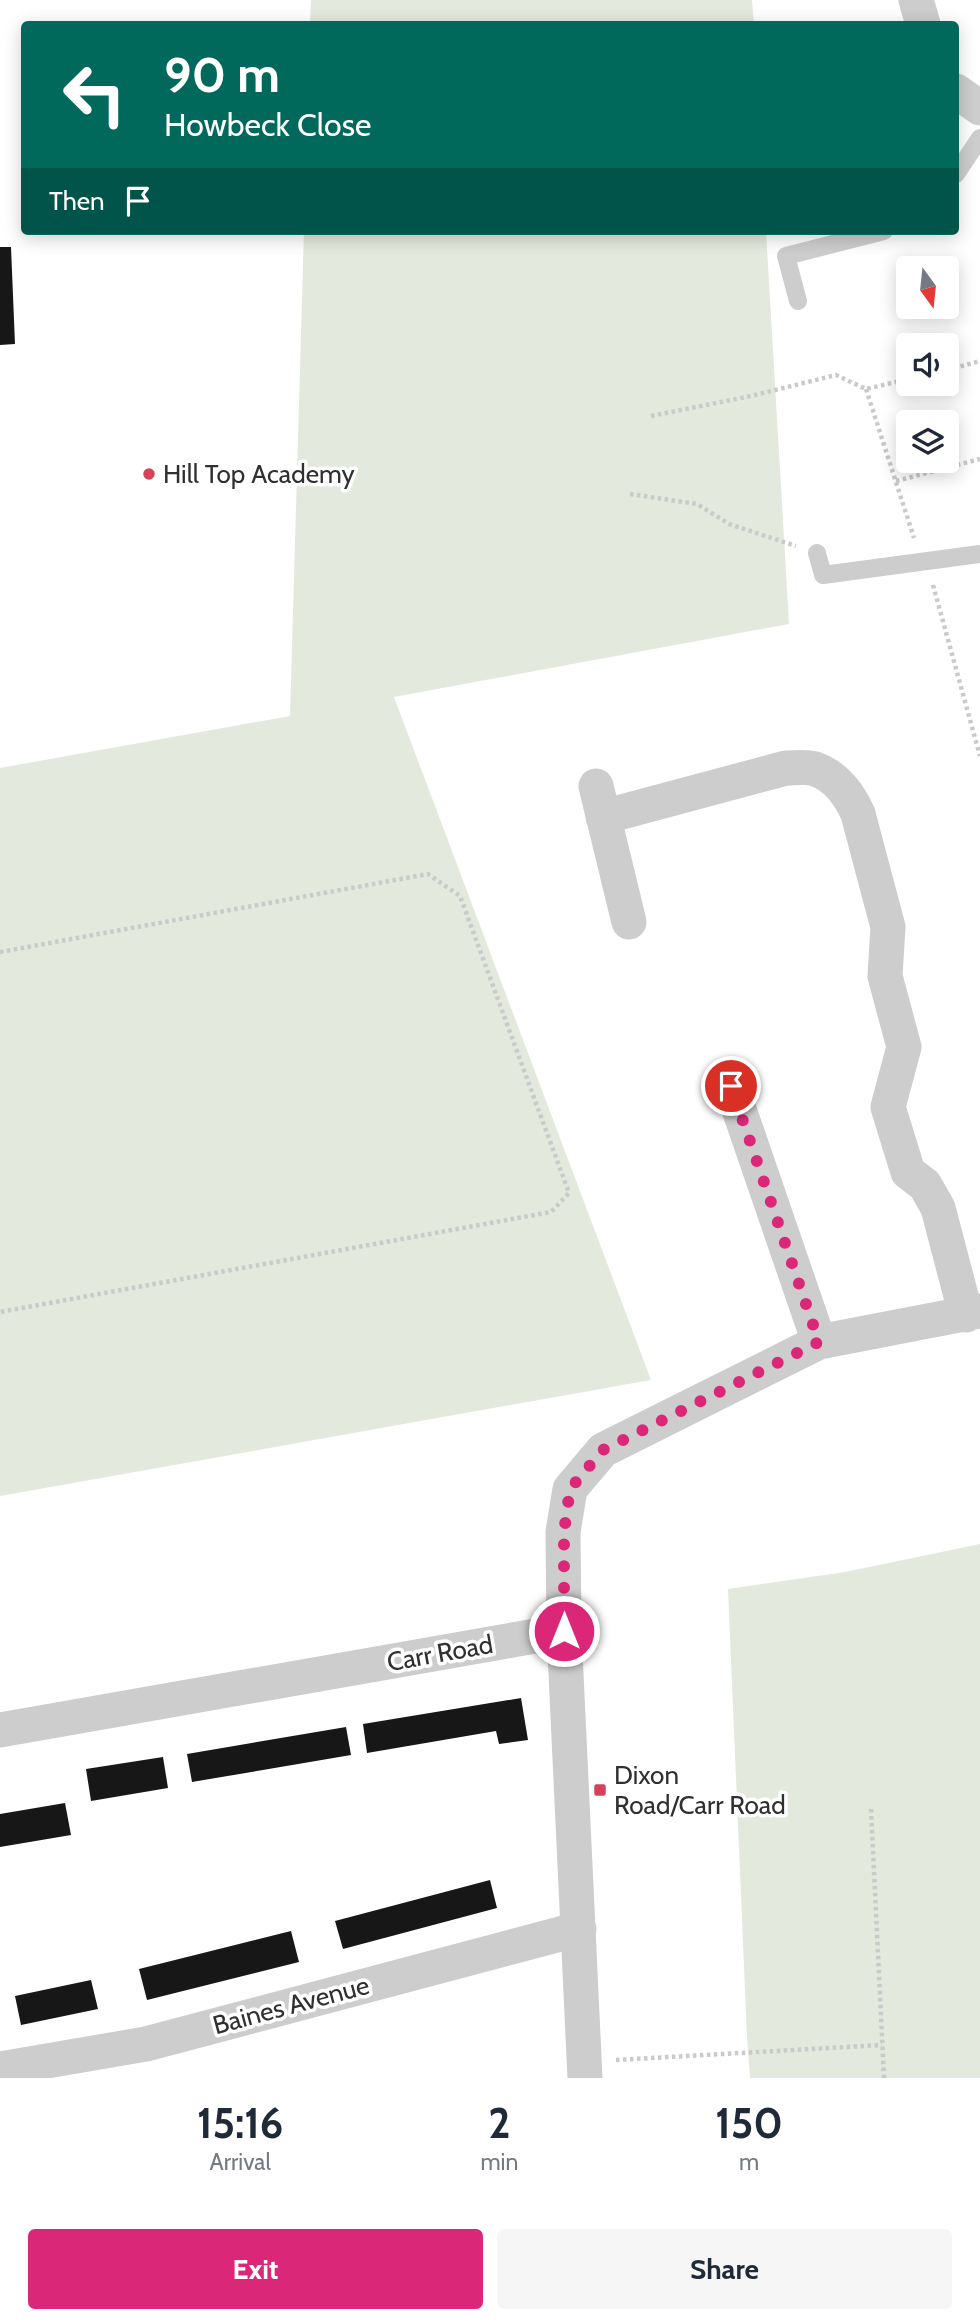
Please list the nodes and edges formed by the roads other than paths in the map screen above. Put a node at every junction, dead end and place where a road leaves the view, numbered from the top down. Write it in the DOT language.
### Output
graph roads {
  1 [pos="916,0"];
  2 [pos="922,21"];
  3 [pos="959,93"];
  4 [pos="980,108"];
  5 [pos="980,138"];
  6 [pos="959,170"];
  7 [pos="868,235"];
  8 [pos="797,301"];
  9 [pos="817,553"];
  10 [pos="980,554"];
  11 [pos="629,922"];
  12 [pos="731,1086"];
  13 [pos="973,1313"];
  14 [pos="819,1342"];
  15 [pos="564,1631"];
  16 [pos="0,1730"];
  17 [pos="579,1929"];
  18 [pos="0,2068"];
  19 [pos="584,2070"];
  1 -- 2 [label="street"];
  3 -- 4 [label="street"];
  5 -- 6 [label="lane"];
  7 -- 8 [label="lane"];
  9 -- 10 [label="lane"];
  11 -- 13 [label="street"];
  12 -- 14 [label="street"];
  13 -- 14 [label="street"];
  14 -- 15 [label="street"];
  15 -- 16 [label="street, Carr Road"];
  15 -- 17 [label="street"];
  17 -- 18 [label="street, Baines Avenue"];
  17 -- 19 [label="street"];
}
